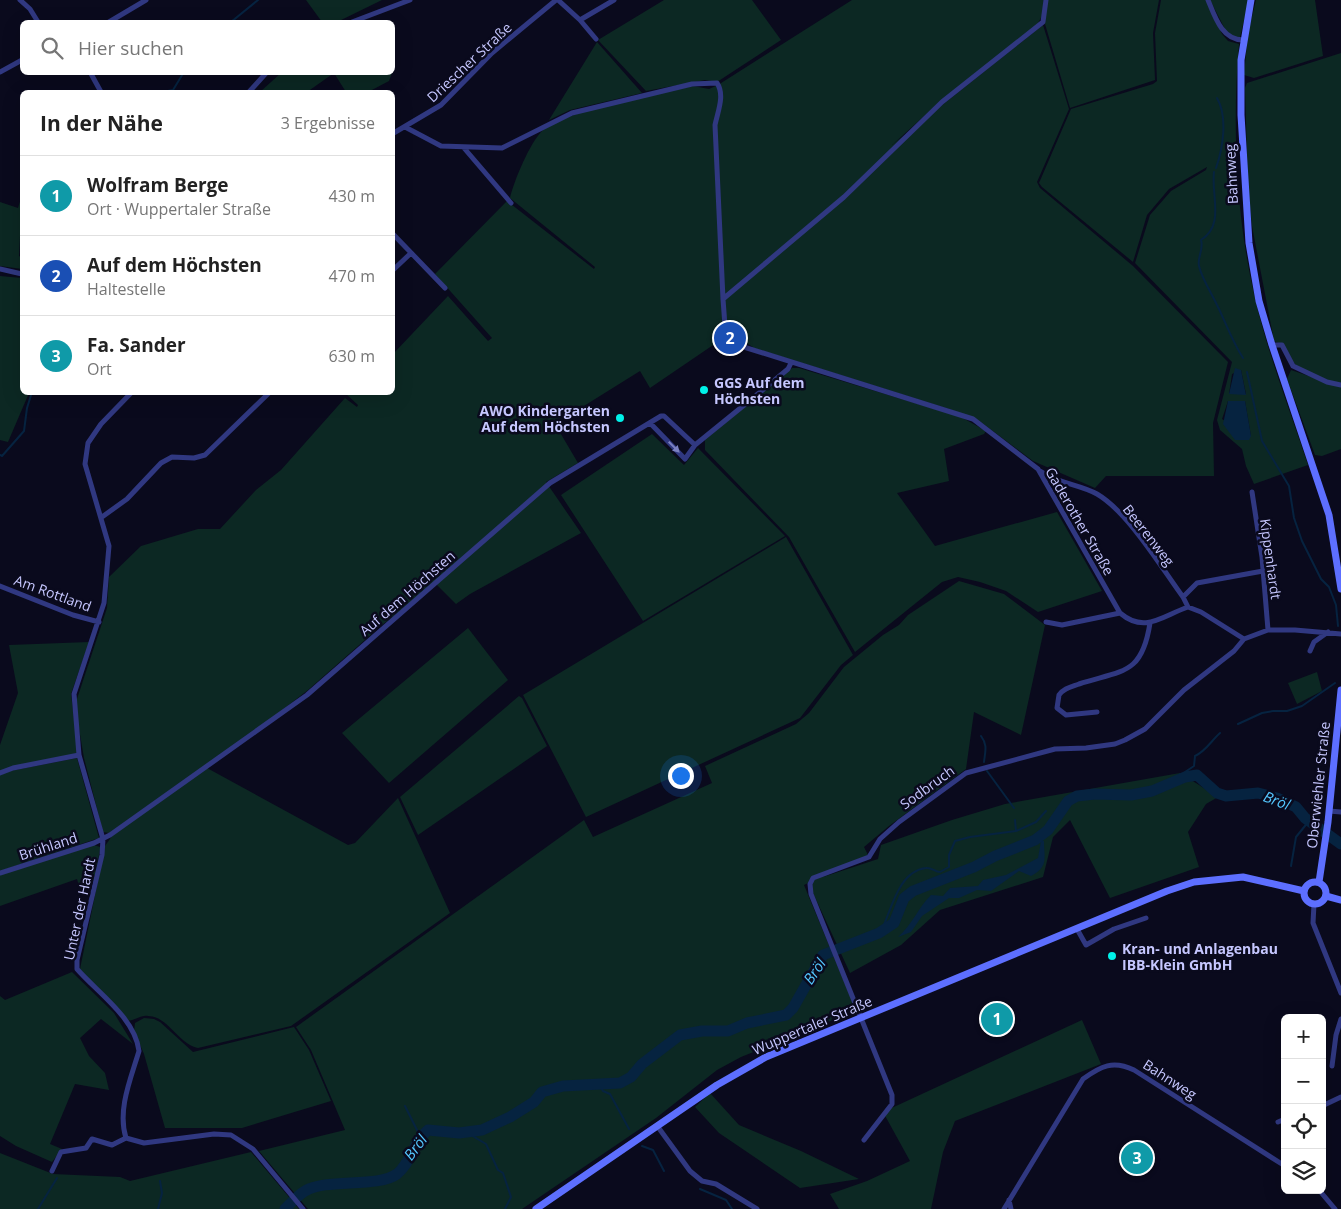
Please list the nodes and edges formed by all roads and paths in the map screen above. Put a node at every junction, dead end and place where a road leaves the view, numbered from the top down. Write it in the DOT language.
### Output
graph roads {
  1 [pos="20,0"];
  2 [pos="146,0"];
  3 [pos="410,0"];
  4 [pos="557,0"];
  5 [pos="614,0"];
  6 [pos="1046,0"];
  7 [pos="1208,0"];
  8 [pos="1251,0"];
  9 [pos="37,20"];
  10 [pos="111,20"];
  11 [pos="357,20"];
  12 [pos="580,20"];
  13 [pos="596,39"];
  14 [pos="1243,40"];
  15 [pos="20,61"];
  16 [pos="0,72"];
  17 [pos="92,75"];
  18 [pos="264,75"];
  19 [pos="100,90"];
  20 [pos="251,90"];
  21 [pos="405,127"];
  22 [pos="395,132"];
  23 [pos="464,148"];
  24 [pos="511,202"];
  25 [pos="395,236"];
  26 [pos="410,254"];
  27 [pos="395,268"];
  28 [pos="0,269"];
  29 [pos="20,274"];
  30 [pos="445,288"];
  31 [pos="723,299"];
  32 [pos="1272,345"];
  33 [pos="791,362"];
  34 [pos="1341,385"];
  35 [pos="129,395"];
  36 [pos="267,395"];
  37 [pos="650,423"];
  38 [pos="695,445"];
  39 [pos="1038,469"];
  40 [pos="1252,492"];
  41 [pos="102,517"];
  42 [pos="1263,570"];
  43 [pos="0,586"];
  44 [pos="1341,589"];
  45 [pos="1183,597"];
  46 [pos="1188,607"];
  47 [pos="1120,613"];
  48 [pos="99,622"];
  49 [pos="1046,622"];
  50 [pos="1150,623"];
  51 [pos="1268,630"];
  52 [pos="1328,632"];
  53 [pos="1341,634"];
  54 [pos="1244,639"];
  55 [pos="1310,651"];
  56 [pos="1341,690"];
  57 [pos="1097,712"];
  58 [pos="79,755"];
  59 [pos="0,773"];
  60 [pos="1329,811"];
  61 [pos="1341,812"];
  62 [pos="103,839"];
  63 [pos="0,873"];
  64 [pos="1319,882"];
  65 [pos="1304,891"];
  66 [pos="1326,896"];
  67 [pos="1341,900"];
  68 [pos="1314,904"];
  69 [pos="1146,918"];
  70 [pos="1077,929"];
  71 [pos="1341,993"];
  72 [pos="862,1018"];
  73 [pos="1341,1019"];
  74 [pos="1332,1066"];
  75 [pos="1341,1097"];
  76 [pos="1326,1104"];
  77 [pos="1281,1121"];
  78 [pos="1278,1122"];
  79 [pos="658,1127"];
  80 [pos="126,1138"];
  81 [pos="864,1140"];
  82 [pos="1281,1163"];
  83 [pos="52,1172"];
  84 [pos="1322,1194"];
  85 [pos="1009,1200"];
  86 [pos="303,1209"];
  87 [pos="536,1209"];
  88 [pos="757,1209"];
  89 [pos="1004,1209"];
  90 [pos="1011,1209"];
  91 [pos="1335,1209"];
  1 -- 9 [label="street"];
  2 -- 10 [label="street"];
  3 -- 11 [label="street"];
  4 -- 12 [label="street"];
  4 -- 21 [label="street, Driescher Straße"];
  5 -- 12 [label="street"];
  6 -- 31 [label="street"];
  7 -- 14 [label="street"];
  8 -- 14 [label="main road, Bahnweg"];
  12 -- 13 [label="street"];
  14 -- 32 [label="main road, Bahnweg"];
  15 -- 16 [label="street"];
  17 -- 19 [label="street"];
  18 -- 20 [label="street"];
  21 -- 22 [label="street, Driescher Straße"];
  21 -- 23 [label="street"];
  23 -- 24 [label="street"];
  23 -- 31 [label="street"];
  25 -- 26 [label="street"];
  26 -- 27 [label="street"];
  26 -- 30 [label="street"];
  28 -- 29 [label="street"];
  31 -- 33 [label="street, Gaderother Straße"];
  32 -- 34 [label="street"];
  32 -- 44 [label="main road"];
  33 -- 38 [label="street"];
  33 -- 39 [label="street, Gaderother Straße"];
  35 -- 41 [label="street"];
  36 -- 41 [label="street"];
  37 -- 38 [label="street, Auf dem Höchsten"];
  37 -- 38 [label="street, one-way"];
  37 -- 62 [label="street, Auf dem Höchsten"];
  39 -- 45 [label="street, Beerenweg"];
  39 -- 47 [label="street, Gaderother Straße"];
  40 -- 42 [label="street, Kippenhardt"];
  41 -- 48 [label="street"];
  42 -- 45 [label="street"];
  42 -- 51 [label="street, Kippenhardt"];
  43 -- 48 [label="street, Am Rottland"];
  45 -- 46 [label="street, Beerenweg"];
  46 -- 50 [label="street"];
  46 -- 54 [label="street"];
  47 -- 49 [label="street"];
  47 -- 50 [label="street"];
  48 -- 58 [label="street"];
  50 -- 57 [label="street"];
  51 -- 52 [label="street"];
  51 -- 54 [label="street"];
  52 -- 53 [label="street"];
  52 -- 55 [label="street"];
  54 -- 72 [label="street, Sodbruch"];
  56 -- 60 [label="main road, Oberwiehler Straße"];
  58 -- 59 [label="street"];
  58 -- 62 [label="street"];
  60 -- 61 [label="street"];
  60 -- 64 [label="main road, Oberwiehler Straße"];
  62 -- 63 [label="street, Brühland"];
  62 -- 80 [label="street, Unter der Hardt"];
  64 -- 65 [label="main road"];
  64 -- 66 [label="main road"];
  65 -- 68 [label="main road"];
  65 -- 70 [label="main road, Wuppertaler Straße"];
  66 -- 67 [label="main road"];
  66 -- 68 [label="main road"];
  68 -- 71 [label="street"];
  69 -- 70 [label="street"];
  70 -- 72 [label="main road, Wuppertaler Straße"];
  72 -- 79 [label="main road, Wuppertaler Straße"];
  72 -- 81 [label="street, Sodbruch"];
  73 -- 74 [label="street"];
  75 -- 76 [label="street"];
  77 -- 78 [label="street"];
  79 -- 87 [label="main road, Wuppertaler Straße"];
  79 -- 88 [label="street"];
  80 -- 83 [label="street"];
  80 -- 86 [label="street"];
  82 -- 85 [label="street, Bahnweg"];
  84 -- 91 [label="street"];
  85 -- 89 [label="street, Bahnweg"];
  85 -- 90 [label="street"];
}
